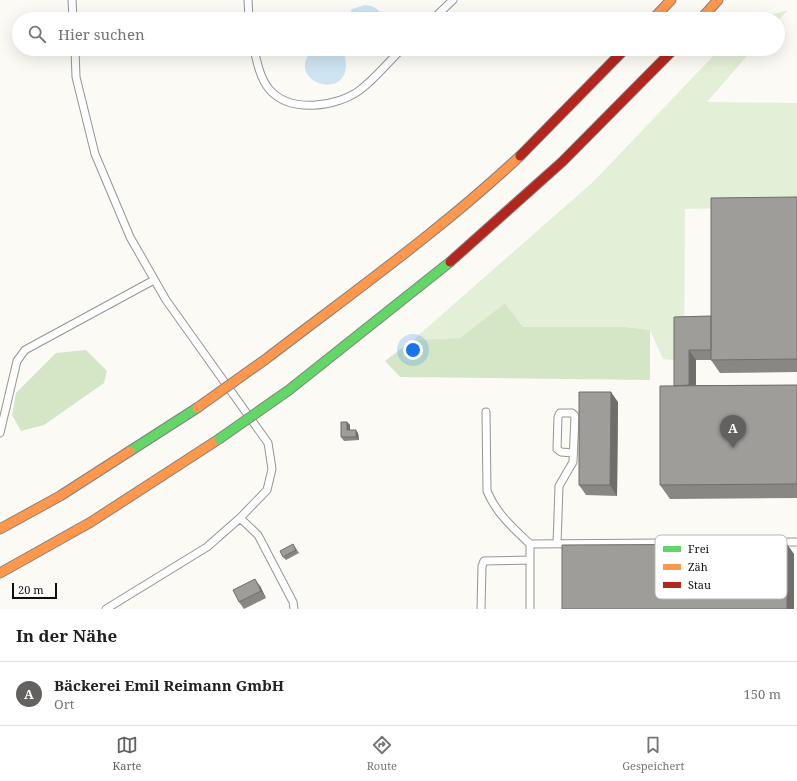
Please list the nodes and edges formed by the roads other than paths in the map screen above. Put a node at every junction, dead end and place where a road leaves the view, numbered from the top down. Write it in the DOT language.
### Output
graph roads {
  1 [pos="72,0"];
  2 [pos="248,0"];
  3 [pos="452,0"];
  4 [pos="671,0"];
  5 [pos="718,0"];
  6 [pos="73,12"];
  7 [pos="249,12"];
  8 [pos="440,12"];
  9 [pos="660,12"];
  10 [pos="707,12"];
  11 [pos="75,56"];
  12 [pos="255,56"];
  13 [pos="395,56"];
  14 [pos="618,56"];
  15 [pos="667,56"];
  16 [pos="154,280"];
  17 [pos="486,412"];
  18 [pos="0,432"];
  19 [pos="573,453"];
  20 [pos="240,518"];
  21 [pos="0,529"];
  22 [pos="787,542"];
  23 [pos="797,542"];
  24 [pos="655,543"];
  25 [pos="530,544"];
  26 [pos="557,544"];
  27 [pos="530,560"];
  28 [pos="0,573"];
  29 [pos="106,609"];
  30 [pos="294,609"];
  31 [pos="482,609"];
  32 [pos="530,609"];
  1 -- 6 [label="lane"];
  2 -- 7 [label="lane"];
  3 -- 8 [label="lane"];
  4 -- 9 [label="highway"];
  5 -- 10 [label="highway"];
  11 -- 16 [label="lane"];
  12 -- 13 [label="lane"];
  14 -- 21 [label="highway, bridge"];
  15 -- 28 [label="highway, bridge"];
  16 -- 18 [label="lane"];
  16 -- 20 [label="lane"];
  17 -- 25 [label="lane"];
  19 -- 19 [label="lane"];
  19 -- 26 [label="lane"];
  20 -- 29 [label="lane"];
  20 -- 30 [label="lane"];
  22 -- 23 [label="lane"];
  24 -- 26 [label="lane"];
  25 -- 26 [label="lane"];
  25 -- 27 [label="lane"];
  27 -- 31 [label="lane"];
  27 -- 32 [label="lane"];
}
